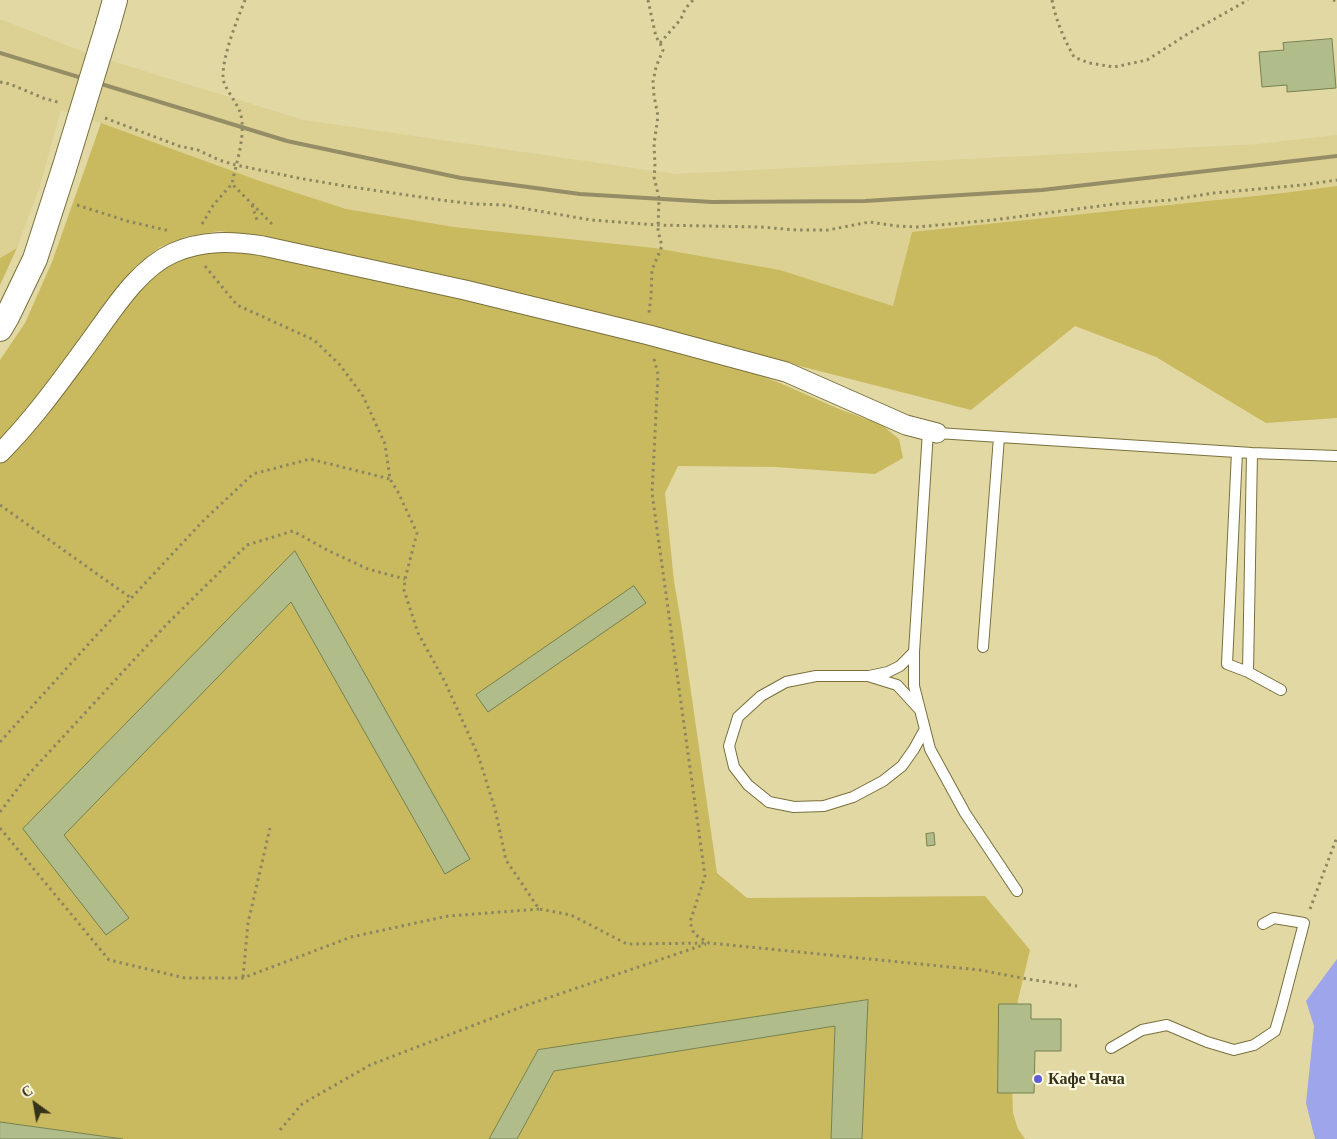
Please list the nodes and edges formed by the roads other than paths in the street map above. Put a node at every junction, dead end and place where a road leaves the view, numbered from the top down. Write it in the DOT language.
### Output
graph roads {
  1 [pos="116,0"];
  2 [pos="0,329"];
  3 [pos="933,432"];
  4 [pos="999,437"];
  5 [pos="1237,452"];
  6 [pos="0,453"];
  7 [pos="1252,453"];
  8 [pos="1337,456"];
  9 [pos="983,647"];
  10 [pos="914,652"];
  11 [pos="1248,672"];
  12 [pos="868,676"];
  13 [pos="1280,690"];
  14 [pos="920,710"];
  15 [pos="925,729"];
  16 [pos="1017,891"];
  17 [pos="1263,924"];
  18 [pos="1111,1048"];
  1 -- 2 [label="street, bridge"];
  3 -- 4 [label="lane"];
  3 -- 6 [label="street"];
  3 -- 10 [label="lane"];
  4 -- 5 [label="lane"];
  4 -- 9 [label="lane"];
  5 -- 7 [label="lane"];
  5 -- 11 [label="lane"];
  7 -- 8 [label="lane"];
  7 -- 11 [label="lane"];
  10 -- 12 [label="lane"];
  10 -- 14 [label="lane"];
  11 -- 13 [label="lane"];
  12 -- 14 [label="lane"];
  12 -- 15 [label="lane"];
  14 -- 15 [label="lane"];
  15 -- 16 [label="lane"];
  17 -- 18 [label="lane"];
}
